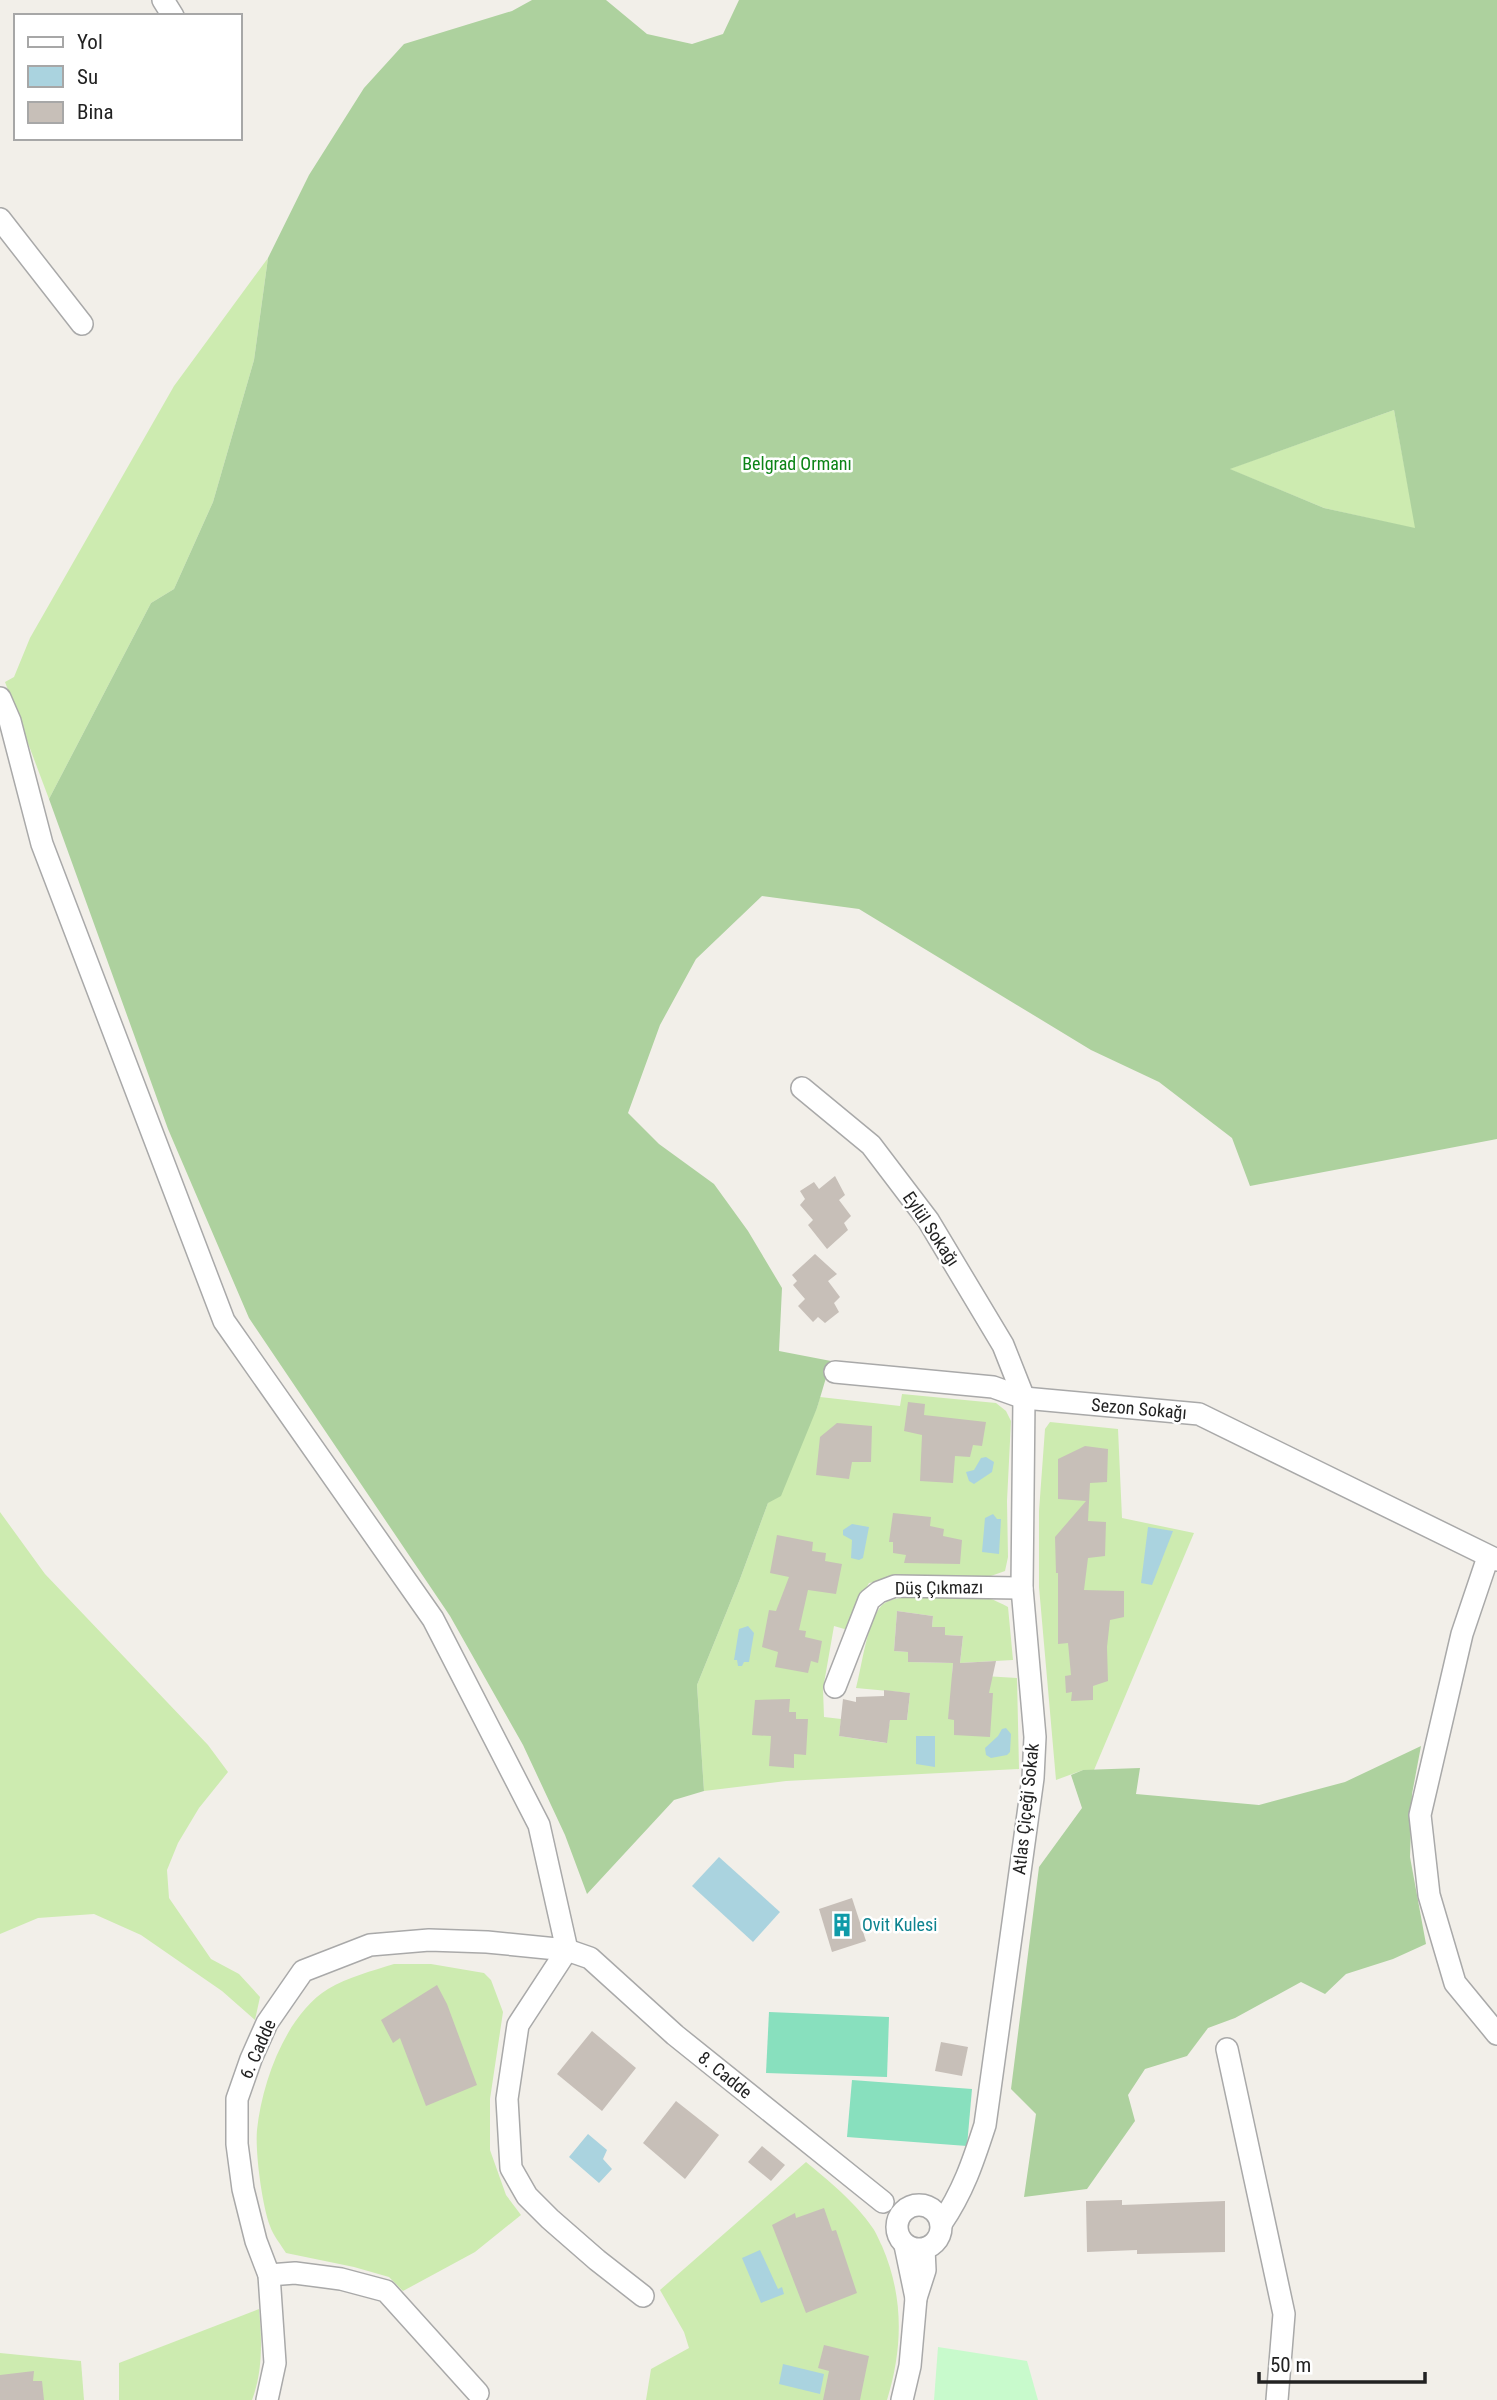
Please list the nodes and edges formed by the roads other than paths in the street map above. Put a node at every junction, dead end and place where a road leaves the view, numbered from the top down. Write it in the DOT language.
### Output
graph roads {
  1 [pos="0,219"];
  2 [pos="82,324"];
  3 [pos="0,698"];
  4 [pos="802,1088"];
  5 [pos="835,1373"];
  6 [pos="1024,1398"];
  7 [pos="1492,1559"];
  8 [pos="1022,1588"];
  9 [pos="835,1687"];
  10 [pos="567,1950"];
  11 [pos="1497,2034"];
  12 [pos="1227,2049"];
  13 [pos="969,2174"];
  14 [pos="883,2202"];
  15 [pos="917,2206"];
  16 [pos="941,2224"];
  17 [pos="909,2243"];
  18 [pos="269,2275"];
  19 [pos="643,2296"];
  20 [pos="478,2393"];
  21 [pos="267,2400"];
  22 [pos="902,2400"];
  23 [pos="1277,2400"];
  1 -- 2 [label="street"];
  3 -- 10 [label="street"];
  4 -- 6 [label="street, Eylül Sokağı"];
  5 -- 6 [label="street, Sezon Sokağı"];
  6 -- 7 [label="street, Sezon Sokağı"];
  6 -- 8 [label="street, Atlas Çiçeği Sokak"];
  7 -- 11 [label="street"];
  8 -- 9 [label="street, Düş Çıkmazı"];
  8 -- 13 [label="street, Atlas Çiçeği Sokak"];
  10 -- 14 [label="street, 8. Cadde"];
  10 -- 18 [label="street, 6. Cadde"];
  10 -- 19 [label="street"];
  12 -- 23 [label="street"];
  13 -- 15 [label="street"];
  13 -- 16 [label="street, Atlas Çiçeği Sokak"];
  14 -- 15 [label="street"];
  14 -- 17 [label="street"];
  15 -- 16 [label="street"];
  15 -- 17 [label="street"];
  16 -- 17 [label="street"];
  17 -- 22 [label="street"];
  18 -- 20 [label="street"];
  18 -- 21 [label="street, 6. Cadde"];
}
